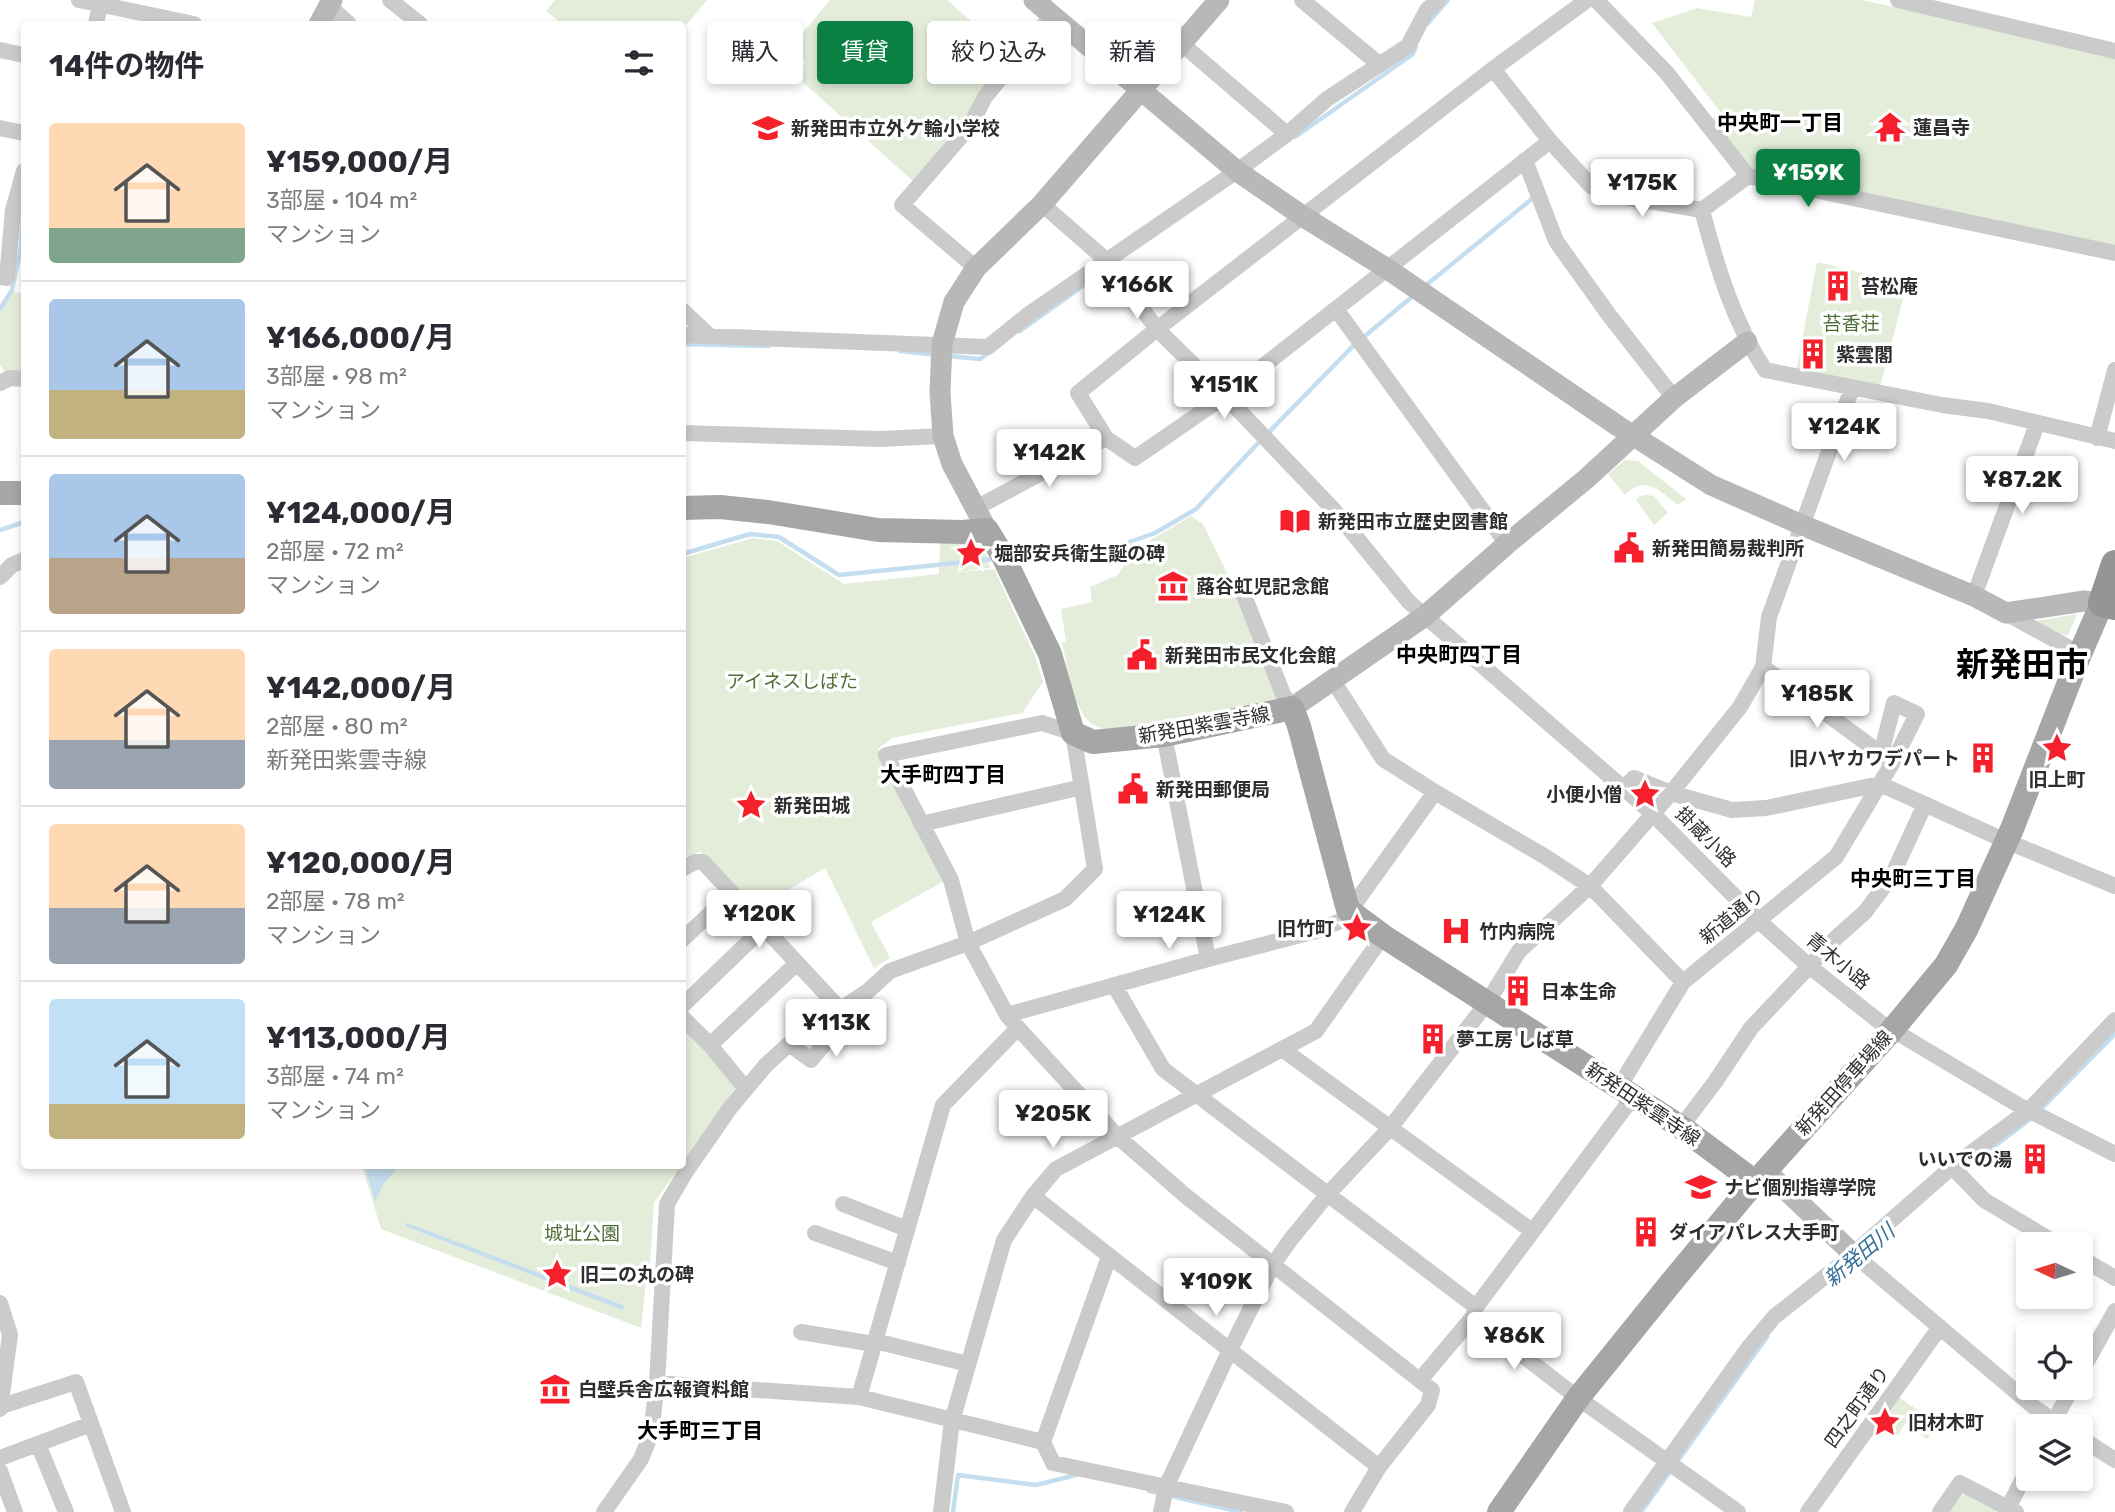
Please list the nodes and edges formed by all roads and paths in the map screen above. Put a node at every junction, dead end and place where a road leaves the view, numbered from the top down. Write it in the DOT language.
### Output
graph roads {
  1 [pos="79,0"];
  2 [pos="390,0"];
  3 [pos="1034,0"];
  4 [pos="1219,0"];
  5 [pos="1302,0"];
  6 [pos="1587,0"];
  7 [pos="1596,0"];
  8 [pos="1898,0"];
  9 [pos="101,2"];
  10 [pos="1427,3"];
  11 [pos="327,7"];
  12 [pos="1052,15"];
  13 [pos="97,21"];
  14 [pos="181,21"];
  15 [pos="345,21"];
  16 [pos="416,21"];
  17 [pos="1182,44"];
  18 [pos="0,50"];
  19 [pos="2115,51"];
  20 [pos="21,54"];
  21 [pos="1380,65"];
  22 [pos="1493,69"];
  23 [pos="1141,91"];
  24 [pos="0,128"];
  25 [pos="21,132"];
  26 [pos="1287,134"];
  27 [pos="1550,141"];
  28 [pos="1525,160"];
  29 [pos="1237,171"];
  30 [pos="1748,176"];
  31 [pos="21,181"];
  32 [pos="1042,204"];
  33 [pos="1702,210"];
  34 [pos="12,215"];
  35 [pos="1304,218"];
  36 [pos="2115,253"];
  37 [pos="1106,260"];
  38 [pos="976,268"];
  39 [pos="1386,268"];
  40 [pos="0,276"];
  41 [pos="1336,309"];
  42 [pos="686,314"];
  43 [pos="1157,329"];
  44 [pos="686,335"];
  45 [pos="710,337"];
  46 [pos="1747,342"];
  47 [pos="942,344"];
  48 [pos="2115,370"];
  49 [pos="21,379"];
  50 [pos="0,383"];
  51 [pos="1852,388"];
  52 [pos="1225,396"];
  53 [pos="1674,398"];
  54 [pos="2037,424"];
  55 [pos="686,433"];
  56 [pos="943,436"];
  57 [pos="1633,436"];
  58 [pos="1106,438"];
  59 [pos="2096,438"];
  60 [pos="2115,441"];
  61 [pos="0,493"];
  62 [pos="21,493"];
  63 [pos="686,508"];
  64 [pos="974,509"];
  65 [pos="1802,525"];
  66 [pos="987,530"];
  67 [pos="1507,544"];
  68 [pos="21,561"];
  69 [pos="2115,564"];
  70 [pos="0,577"];
  71 [pos="1242,593"];
  72 [pos="1974,596"];
  73 [pos="2109,604"];
  74 [pos="2006,613"];
  75 [pos="1425,616"];
  76 [pos="2080,654"];
  77 [pos="1763,667"];
  78 [pos="1334,681"];
  79 [pos="1292,708"];
  80 [pos="1073,733"];
  81 [pos="1164,735"];
  82 [pos="1880,785"];
  83 [pos="1082,786"];
  84 [pos="1623,788"];
  85 [pos="1435,792"];
  86 [pos="1671,793"];
  87 [pos="1925,804"];
  88 [pos="1652,813"];
  89 [pos="921,824"];
  90 [pos="2006,841"];
  91 [pos="686,867"];
  92 [pos="1590,886"];
  93 [pos="2115,886"];
  94 [pos="731,894"];
  95 [pos="1349,910"];
  96 [pos="1759,921"];
  97 [pos="763,928"];
  98 [pos="686,936"];
  99 [pos="1383,936"];
  100 [pos="968,943"];
  101 [pos="1208,959"];
  102 [pos="797,964"];
  103 [pos="1809,966"];
  104 [pos="1683,982"];
  105 [pos="1114,985"];
  106 [pos="868,991"];
  107 [pos="686,1002"];
  108 [pos="1488,1003"];
  109 [pos="839,1008"];
  110 [pos="1007,1015"];
  111 [pos="2115,1020"];
  112 [pos="686,1021"];
  113 [pos="1018,1028"];
  114 [pos="1892,1030"];
  115 [pos="789,1044"];
  116 [pos="710,1045"];
  117 [pos="1282,1049"];
  118 [pos="746,1089"];
  119 [pos="1626,1092"];
  120 [pos="1197,1094"];
  121 [pos="2035,1112"];
  122 [pos="1681,1127"];
  123 [pos="1390,1128"];
  124 [pos="1117,1136"];
  125 [pos="2115,1154"];
  126 [pos="1957,1173"];
  127 [pos="1760,1176"];
  128 [pos="1328,1194"];
  129 [pos="1033,1196"];
  130 [pos="843,1204"];
  131 [pos="907,1229"];
  132 [pos="1532,1231"];
  133 [pos="2037,1232"];
  134 [pos="815,1233"];
  135 [pos="1110,1257"];
  136 [pos="1857,1257"];
  137 [pos="898,1263"];
  138 [pos="2093,1265"];
  139 [pos="1272,1266"];
  140 [pos="2115,1278"];
  141 [pos="0,1303"];
  142 [pos="2115,1311"];
  143 [pos="1474,1312"];
  144 [pos="1940,1327"];
  145 [pos="801,1332"];
  146 [pos="5,1337"];
  147 [pos="875,1343"];
  148 [pos="2093,1351"];
  149 [pos="1229,1352"];
  150 [pos="968,1364"];
  151 [pos="1420,1380"];
  152 [pos="657,1383"];
  153 [pos="859,1397"];
  154 [pos="1578,1398"];
  155 [pos="1,1407"];
  156 [pos="2042,1414"];
  157 [pos="952,1421"];
  158 [pos="91,1424"];
  159 [pos="1043,1442"];
  160 [pos="38,1444"];
  161 [pos="2093,1446"];
  162 [pos="0,1458"];
  163 [pos="2115,1460"];
  164 [pos="1671,1465"];
  165 [pos="1379,1467"];
  166 [pos="0,1471"];
  167 [pos="1166,1487"];
  168 [pos="2019,1491"];
  169 [pos="8,1504"];
  170 [pos="2012,1510"];
  171 [pos="65,1512"];
  172 [pos="123,1512"];
  173 [pos="604,1512"];
  174 [pos="941,1512"];
  175 [pos="1161,1512"];
  176 [pos="1286,1512"];
  177 [pos="1352,1512"];
  178 [pos="1499,1512"];
  179 [pos="1631,1512"];
  180 [pos="1738,1512"];
  181 [pos="1808,1512"];
  182 [pos="1940,1512"];
  1 -- 9 [label="street"];
  2 -- 16 [label="street"];
  3 -- 12 [label="street"];
  4 -- 17 [label="street"];
  5 -- 21 [label="street"];
  6 -- 22 [label="street"];
  7 -- 30 [label="street"];
  8 -- 19 [label="street"];
  9 -- 13 [label="street"];
  9 -- 14 [label="street"];
  10 -- 21 [label="street"];
  11 -- 15 [label="street"];
  12 -- 23 [label="street"];
  12 -- 38 [label="street"];
  17 -- 23 [label="street"];
  17 -- 26 [label="street"];
  18 -- 20 [label="street"];
  21 -- 26 [label="street"];
  22 -- 27 [label="street"];
  22 -- 35 [label="street"];
  23 -- 29 [label="street"];
  23 -- 32 [label="street"];
  24 -- 25 [label="street"];
  26 -- 29 [label="street"];
  27 -- 28 [label="street"];
  27 -- 33 [label="street"];
  28 -- 39 [label="street"];
  28 -- 53 [label="street"];
  29 -- 35 [label="street"];
  29 -- 37 [label="street"];
  30 -- 33 [label="street"];
  30 -- 36 [label="street"];
  31 -- 34 [label="street"];
  32 -- 37 [label="street, 掛蔵小路"];
  32 -- 38 [label="street"];
  33 -- 46 [label="street"];
  34 -- 40 [label="street"];
  35 -- 39 [label="street"];
  35 -- 43 [label="street"];
  37 -- 43 [label="street, 掛蔵小路"];
  37 -- 47 [label="street"];
  38 -- 47 [label="street"];
  39 -- 41 [label="street"];
  39 -- 57 [label="street"];
  41 -- 52 [label="street"];
  41 -- 67 [label="street"];
  42 -- 45 [label="street"];
  43 -- 52 [label="street, 掛蔵小路"];
  43 -- 58 [label="street"];
  44 -- 45 [label="street"];
  45 -- 47 [label="street"];
  46 -- 51 [label="street"];
  46 -- 53 [label="street"];
  47 -- 56 [label="street"];
  48 -- 59 [label="street"];
  49 -- 50 [label="street"];
  51 -- 54 [label="street"];
  51 -- 65 [label="street"];
  52 -- 58 [label="street"];
  52 -- 75 [label="street, 掛蔵小路"];
  53 -- 57 [label="street"];
  54 -- 59 [label="street"];
  54 -- 72 [label="street"];
  55 -- 56 [label="street"];
  56 -- 64 [label="street"];
  57 -- 65 [label="street"];
  57 -- 67 [label="street"];
  58 -- 64 [label="street"];
  59 -- 60 [label="street"];
  61 -- 62 [label="main road"];
  63 -- 66 [label="main road"];
  64 -- 66 [label="street"];
  65 -- 72 [label="street"];
  65 -- 77 [label="street"];
  66 -- 80 [label="main road"];
  67 -- 75 [label="street"];
  68 -- 70 [label="street"];
  69 -- 73 [label="highway"];
  71 -- 79 [label="street"];
  72 -- 74 [label="street"];
  73 -- 74 [label="street"];
  73 -- 76 [label="main road, 新発田停車場線"];
  74 -- 76 [label="street"];
  75 -- 78 [label="street"];
  75 -- 84 [label="street, 掛蔵小路"];
  76 -- 90 [label="main road, 新発田停車場線"];
  77 -- 82 [label="street, 新道通り"];
  77 -- 86 [label="street"];
  78 -- 79 [label="street"];
  78 -- 85 [label="street"];
  79 -- 81 [label="main road, 新発田紫雲寺線"];
  79 -- 95 [label="main road, 新発田紫雲寺線"];
  80 -- 81 [label="main road, 新発田紫雲寺線"];
  80 -- 83 [label="street"];
  80 -- 89 [label="street"];
  81 -- 101 [label="street"];
  82 -- 86 [label="street"];
  82 -- 87 [label="street"];
  82 -- 96 [label="street, 新道通り"];
  83 -- 89 [label="street"];
  83 -- 100 [label="street"];
  84 -- 86 [label="street"];
  84 -- 88 [label="street, 掛蔵小路"];
  85 -- 92 [label="street"];
  85 -- 95 [label="street"];
  86 -- 88 [label="street"];
  87 -- 90 [label="street"];
  87 -- 103 [label="street"];
  88 -- 92 [label="street"];
  88 -- 96 [label="street, 掛蔵小路"];
  89 -- 100 [label="street"];
  90 -- 93 [label="street"];
  90 -- 114 [label="main road, 新発田停車場線"];
  91 -- 94 [label="street"];
  92 -- 104 [label="street"];
  92 -- 108 [label="street"];
  94 -- 97 [label="street"];
  94 -- 98 [label="street"];
  95 -- 99 [label="main road, 新発田紫雲寺線"];
  95 -- 101 [label="street"];
  96 -- 103 [label="street, 青木小路"];
  96 -- 104 [label="street, 新道通り"];
  97 -- 102 [label="street"];
  97 -- 107 [label="street"];
  99 -- 108 [label="main road, 新発田紫雲寺線"];
  99 -- 117 [label="street"];
  100 -- 106 [label="street"];
  100 -- 110 [label="street"];
  101 -- 105 [label="street"];
  102 -- 109 [label="street"];
  102 -- 116 [label="street"];
  103 -- 114 [label="street, 青木小路"];
  103 -- 122 [label="street"];
  104 -- 119 [label="street, 新道通り"];
  105 -- 110 [label="street"];
  105 -- 120 [label="street"];
  106 -- 109 [label="street"];
  106 -- 115 [label="street"];
  108 -- 119 [label="main road, 新発田紫雲寺線"];
  108 -- 123 [label="street"];
  109 -- 115 [label="street"];
  110 -- 113 [label="street"];
  111 -- 121 [label="street"];
  112 -- 116 [label="street"];
  113 -- 124 [label="street"];
  113 -- 131 [label="street"];
  114 -- 121 [label="street, 青木小路"];
  114 -- 127 [label="main road, 新発田停車場線"];
  115 -- 118 [label="street"];
  116 -- 118 [label="street"];
  117 -- 120 [label="street"];
  117 -- 123 [label="street"];
  118 -- 152 [label="street"];
  119 -- 122 [label="main road, 新発田紫雲寺線"];
  119 -- 132 [label="street, 新道通り"];
  120 -- 124 [label="street"];
  120 -- 128 [label="street"];
  121 -- 125 [label="street, 青木小路"];
  121 -- 126 [label="street"];
  122 -- 127 [label="main road, 新発田紫雲寺線"];
  123 -- 128 [label="street"];
  123 -- 132 [label="street"];
  124 -- 129 [label="street"];
  124 -- 139 [label="street"];
  126 -- 133 [label="street"];
  126 -- 136 [label="street"];
  127 -- 136 [label="street"];
  127 -- 154 [label="main road, 新発田停車場線"];
  128 -- 139 [label="street"];
  128 -- 143 [label="street"];
  129 -- 135 [label="street"];
  129 -- 150 [label="street"];
  130 -- 131 [label="street"];
  131 -- 137 [label="street"];
  132 -- 143 [label="street, 新道通り"];
  134 -- 137 [label="street"];
  135 -- 149 [label="street"];
  135 -- 159 [label="street"];
  136 -- 144 [label="street"];
  136 -- 164 [label="street"];
  137 -- 147 [label="street"];
  138 -- 140 [label="street"];
  139 -- 149 [label="street"];
  139 -- 151 [label="street"];
  141 -- 146 [label="street"];
  142 -- 148 [label="street"];
  143 -- 151 [label="street, 新道通り"];
  143 -- 154 [label="street"];
  144 -- 156 [label="street"];
  144 -- 181 [label="street, 四之町通り"];
  145 -- 147 [label="street"];
  146 -- 155 [label="street"];
  147 -- 150 [label="street"];
  147 -- 153 [label="street"];
  149 -- 165 [label="street"];
  149 -- 167 [label="street"];
  150 -- 157 [label="street"];
  151 -- 165 [label="street"];
  152 -- 153 [label="street"];
  152 -- 173 [label="street"];
  153 -- 157 [label="street"];
  154 -- 164 [label="street"];
  154 -- 178 [label="main road, 新発田停車場線"];
  155 -- 158 [label="street"];
  157 -- 159 [label="street"];
  157 -- 174 [label="street"];
  158 -- 160 [label="street"];
  158 -- 172 [label="street"];
  159 -- 167 [label="street"];
  160 -- 162 [label="street"];
  160 -- 171 [label="street"];
  161 -- 163 [label="street"];
  164 -- 179 [label="street"];
  164 -- 180 [label="street"];
  165 -- 177 [label="street"];
  166 -- 169 [label="street"];
  167 -- 175 [label="street"];
  167 -- 176 [label="street"];
  168 -- 170 [label="street"];
  170 -- 182 [label="street"];
}
